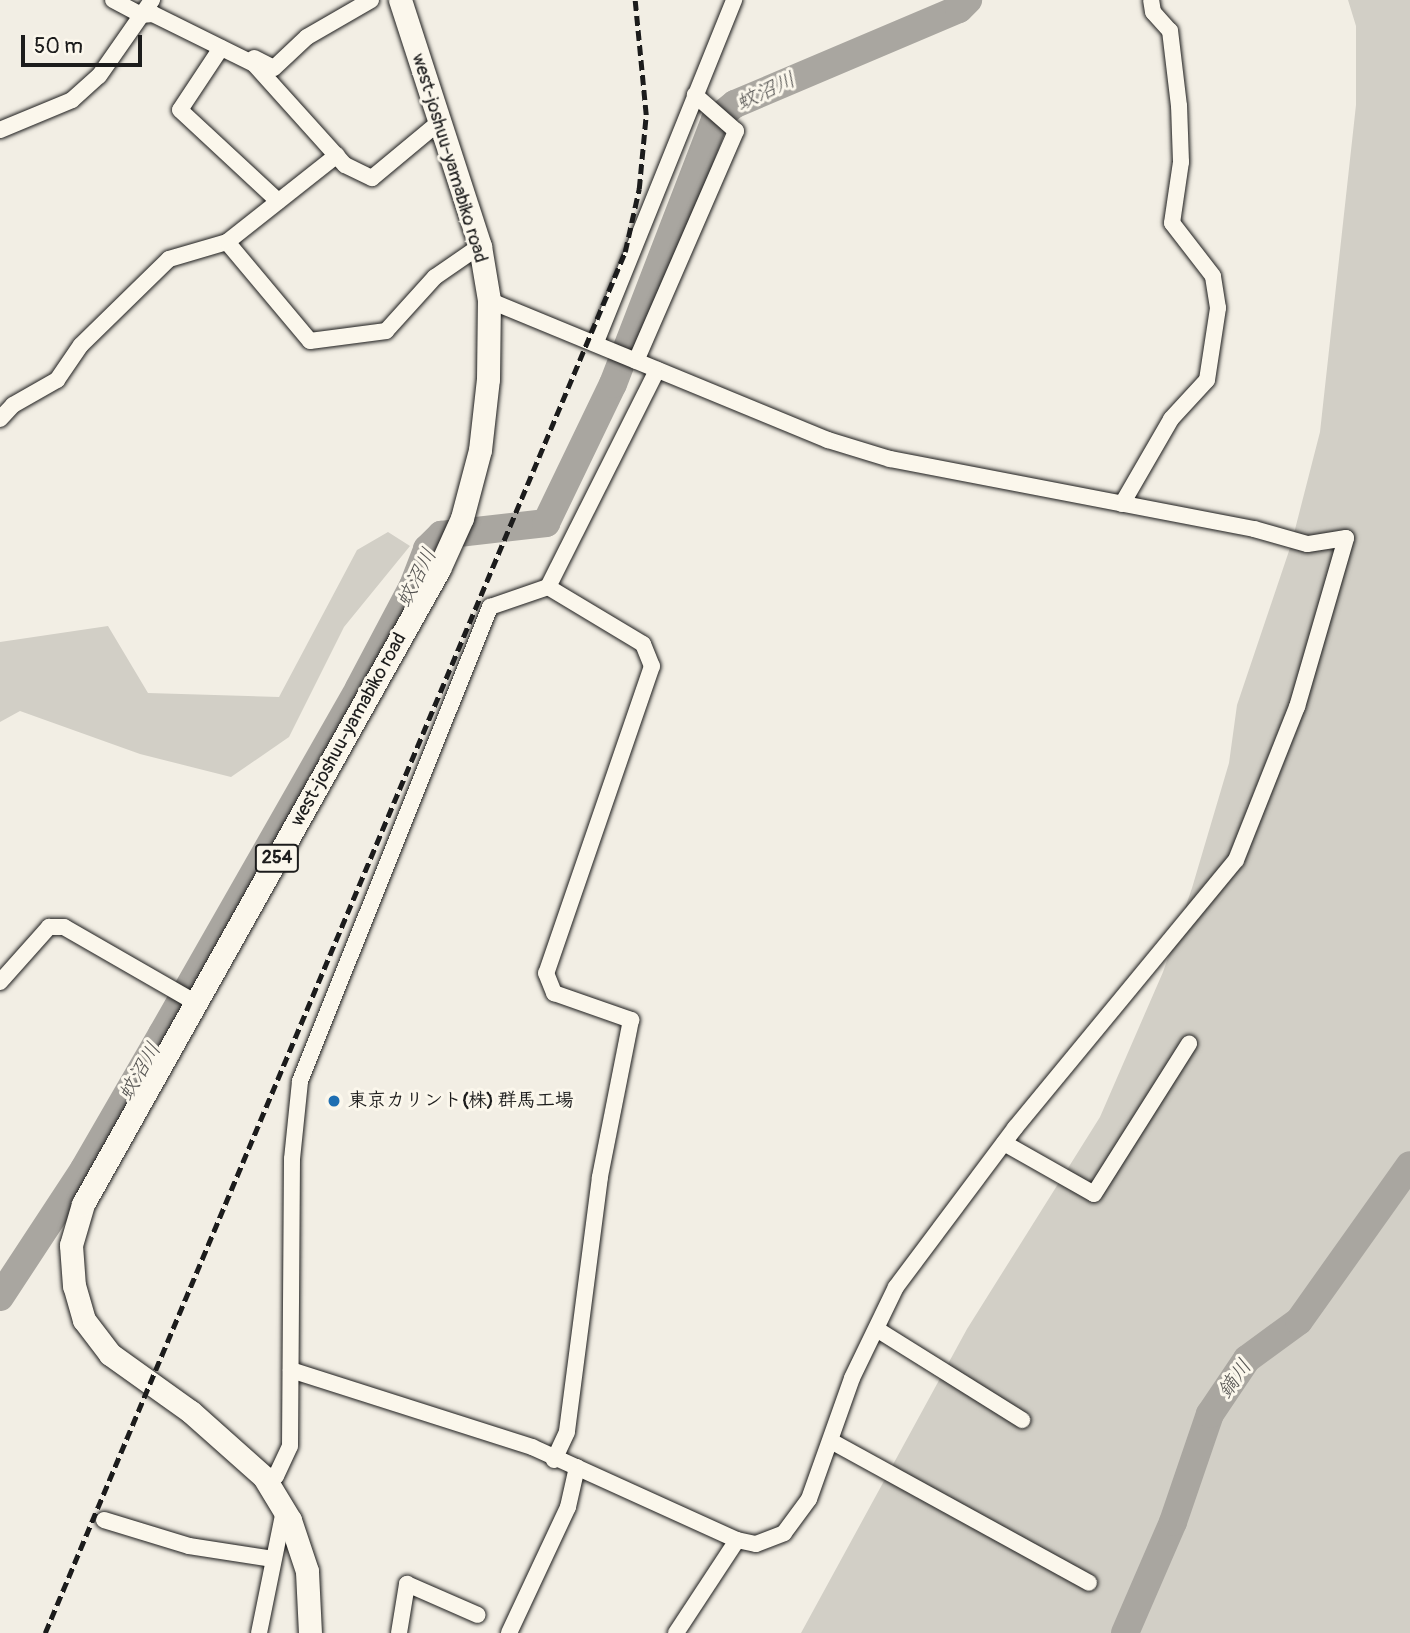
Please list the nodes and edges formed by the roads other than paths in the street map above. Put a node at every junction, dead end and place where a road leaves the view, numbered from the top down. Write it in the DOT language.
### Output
graph roads {
  1 [pos="113,0"];
  2 [pos="152,0"];
  3 [pos="371,0"];
  4 [pos="400,0"];
  5 [pos="734,0"];
  6 [pos="1152,0"];
  7 [pos="141,15"];
  8 [pos="221,48"];
  9 [pos="249,62"];
  10 [pos="700,99"];
  11 [pos="437,124"];
  12 [pos="0,130"];
  13 [pos="337,155"];
  14 [pos="278,201"];
  15 [pos="227,242"];
  16 [pos="480,246"];
  17 [pos="489,300"];
  18 [pos="596,342"];
  19 [pos="636,361"];
  20 [pos="657,370"];
  21 [pos="0,419"];
  22 [pos="1122,504"];
  23 [pos="548,587"];
  24 [pos="0,982"];
  25 [pos="186,998"];
  26 [pos="1189,1044"];
  27 [pos="1004,1143"];
  28 [pos="878,1330"];
  29 [pos="291,1370"];
  30 [pos="1022,1420"];
  31 [pos="833,1442"];
  32 [pos="554,1460"];
  33 [pos="577,1467"];
  34 [pos="264,1478"];
  35 [pos="284,1510"];
  36 [pos="104,1520"];
  37 [pos="737,1540"];
  38 [pos="273,1559"];
  39 [pos="1089,1583"];
  40 [pos="478,1615"];
  41 [pos="312,1632"];
  42 [pos="259,1633"];
  43 [pos="399,1633"];
  44 [pos="509,1633"];
  45 [pos="677,1633"];
  1 -- 7 [label="street"];
  2 -- 7 [label="street"];
  3 -- 9 [label="street"];
  4 -- 11 [label="highway, west-joshuu-yamabiko road / 254"];
  5 -- 10 [label="street"];
  6 -- 22 [label="street"];
  7 -- 8 [label="street"];
  7 -- 12 [label="street"];
  8 -- 9 [label="street"];
  8 -- 14 [label="street"];
  9 -- 13 [label="street"];
  10 -- 18 [label="street"];
  10 -- 19 [label="street"];
  11 -- 13 [label="street"];
  11 -- 16 [label="highway, west-joshuu-yamabiko road / 254"];
  13 -- 14 [label="street"];
  14 -- 15 [label="street"];
  15 -- 16 [label="street"];
  15 -- 21 [label="street"];
  16 -- 17 [label="highway, west-joshuu-yamabiko road / 254"];
  17 -- 18 [label="street"];
  17 -- 25 [label="highway, west-joshuu-yamabiko road / 254"];
  18 -- 19 [label="street"];
  19 -- 20 [label="street"];
  20 -- 22 [label="street"];
  20 -- 23 [label="street"];
  22 -- 27 [label="street"];
  23 -- 29 [label="street"];
  23 -- 32 [label="street"];
  24 -- 25 [label="street"];
  25 -- 34 [label="highway, west-joshuu-yamabiko road / 254"];
  26 -- 27 [label="street"];
  27 -- 28 [label="street"];
  28 -- 30 [label="street"];
  28 -- 31 [label="street"];
  29 -- 32 [label="street"];
  29 -- 34 [label="street"];
  31 -- 37 [label="street"];
  31 -- 39 [label="street"];
  32 -- 33 [label="street"];
  33 -- 37 [label="street"];
  33 -- 44 [label="street"];
  34 -- 35 [label="highway, west-joshuu-yamabiko road / 254"];
  35 -- 38 [label="street"];
  35 -- 41 [label="highway, west-joshuu-yamabiko road / 254"];
  36 -- 38 [label="street"];
  37 -- 45 [label="street"];
  38 -- 42 [label="street"];
  40 -- 43 [label="street"];
}
